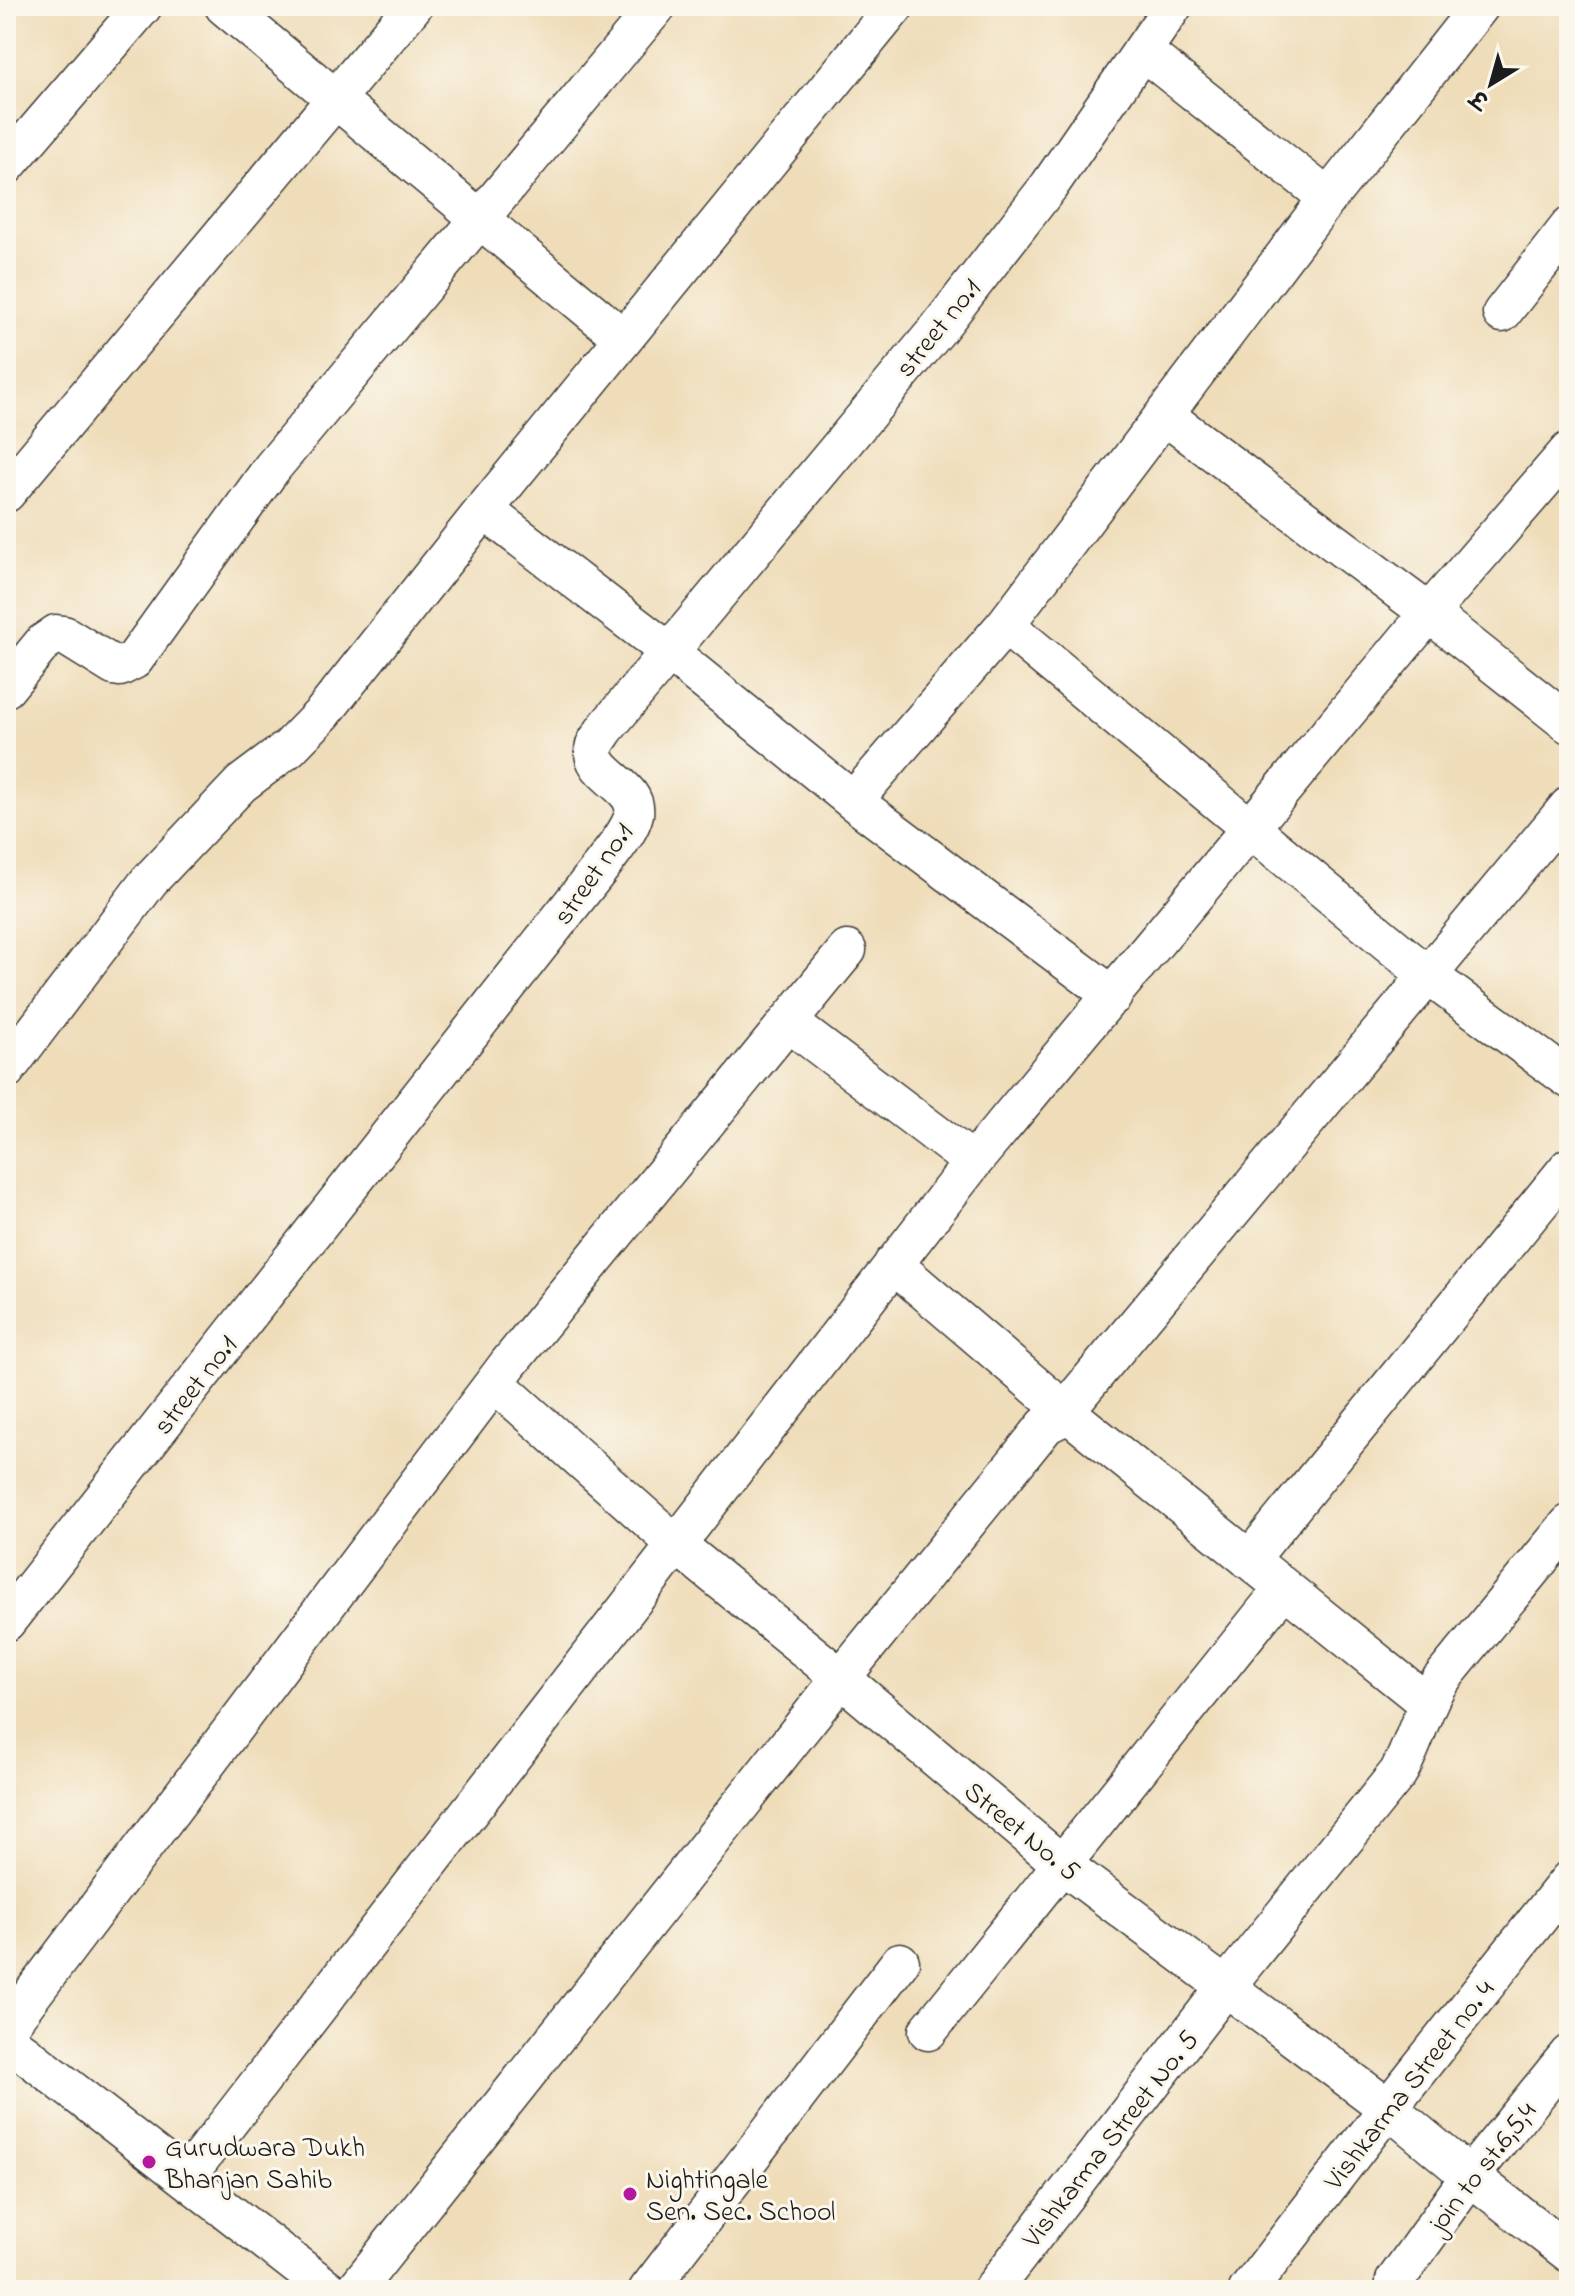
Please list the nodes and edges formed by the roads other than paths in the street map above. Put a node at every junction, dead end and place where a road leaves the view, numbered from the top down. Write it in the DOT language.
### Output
graph roads {
  1 [pos="143,6"];
  2 [pos="224,6"];
  3 [pos="413,6"];
  4 [pos="657,6"];
  5 [pos="895,6"];
  6 [pos="1173,6"];
  7 [pos="1480,6"];
  8 [pos="1144,52"];
  9 [pos="336,100"];
  10 [pos="6,166"];
  11 [pos="1328,198"];
  12 [pos="481,219"];
  13 [pos="1569,227"];
  14 [pos="1502,313"];
  15 [pos="623,338"];
  16 [pos="1164,415"];
  17 [pos="1569,451"];
  18 [pos="6,493"];
  19 [pos="484,510"];
  20 [pos="1429,613"];
  21 [pos="1005,625"];
  22 [pos="668,651"];
  23 [pos="6,688"];
  24 [pos="1569,724"];
  25 [pos="853,801"];
  26 [pos="1569,806"];
  27 [pos="1250,830"];
  28 [pos="847,950"];
  29 [pos="1426,974"];
  30 [pos="1113,996"];
  31 [pos="788,1022"];
  32 [pos="6,1070"];
  33 [pos="1569,1079"];
  34 [pos="973,1162"];
  35 [pos="1569,1167"];
  36 [pos="893,1264"];
  37 [pos="495,1383"];
  38 [pos="1065,1411"];
  39 [pos="1569,1524"];
  40 [pos="677,1545"];
  41 [pos="1249,1560"];
  42 [pos="1284,1588"];
  43 [pos="6,1622"];
  44 [pos="841,1678"];
  45 [pos="1426,1702"];
  46 [pos="1063,1865"];
  47 [pos="1569,1880"];
  48 [pos="900,1962"];
  49 [pos="1227,1985"];
  50 [pos="928,2031"];
  51 [pos="11,2050"];
  52 [pos="1569,2054"];
  53 [pos="1388,2108"];
  54 [pos="1470,2176"];
  55 [pos="186,2177"];
  56 [pos="1569,2253"];
  57 [pos="307,2284"];
  58 [pos="1396,2285"];
  59 [pos="355,2290"];
  60 [pos="648,2290"];
  61 [pos="992,2290"];
  62 [pos="1248,2290"];
  1 -- 10 [label="street"];
  2 -- 9 [label="street"];
  3 -- 9 [label="street"];
  4 -- 12 [label="street"];
  5 -- 15 [label="street"];
  6 -- 8 [label="street, street no.1"];
  7 -- 11 [label="street"];
  8 -- 11 [label="street"];
  8 -- 22 [label="street, street no.1"];
  9 -- 12 [label="street"];
  9 -- 18 [label="street"];
  11 -- 16 [label="street"];
  12 -- 15 [label="street"];
  12 -- 23 [label="street"];
  13 -- 14 [label="street"];
  15 -- 19 [label="street"];
  16 -- 20 [label="street"];
  16 -- 21 [label="street"];
  17 -- 20 [label="street"];
  19 -- 22 [label="street"];
  19 -- 32 [label="street"];
  20 -- 24 [label="street"];
  20 -- 27 [label="street"];
  21 -- 25 [label="street"];
  21 -- 27 [label="street"];
  22 -- 25 [label="street"];
  22 -- 43 [label="street, street no.1"];
  25 -- 30 [label="street"];
  26 -- 29 [label="street"];
  27 -- 29 [label="street"];
  27 -- 30 [label="street"];
  28 -- 31 [label="street"];
  29 -- 33 [label="street"];
  29 -- 38 [label="street"];
  30 -- 34 [label="street"];
  31 -- 34 [label="street"];
  31 -- 37 [label="street"];
  34 -- 36 [label="street"];
  35 -- 41 [label="street"];
  36 -- 38 [label="street"];
  36 -- 40 [label="street"];
  37 -- 40 [label="street, Street No. 5"];
  37 -- 51 [label="street"];
  38 -- 41 [label="street"];
  38 -- 44 [label="street"];
  39 -- 45 [label="street, Vishkarma Street No. 5"];
  40 -- 44 [label="street, Street No. 5"];
  40 -- 55 [label="street"];
  41 -- 42 [label="street"];
  42 -- 45 [label="street"];
  42 -- 46 [label="street"];
  44 -- 46 [label="street, Street No. 5"];
  44 -- 59 [label="street"];
  45 -- 49 [label="street, Vishkarma Street No. 5"];
  46 -- 49 [label="street, Street No. 5"];
  46 -- 50 [label="street"];
  47 -- 53 [label="street, Vishkarma Street no. 4"];
  48 -- 60 [label="street"];
  49 -- 53 [label="street, Street No. 5"];
  49 -- 61 [label="street, Vishkarma Street No. 5"];
  51 -- 55 [label="street"];
  52 -- 54 [label="street, join to st.6,5,4"];
  53 -- 54 [label="street, Street No. 5"];
  53 -- 62 [label="street, Vishkarma Street no. 4"];
  54 -- 56 [label="street, Street No. 5"];
  54 -- 58 [label="street, join to st.6,5,4"];
  55 -- 57 [label="street"];
}
